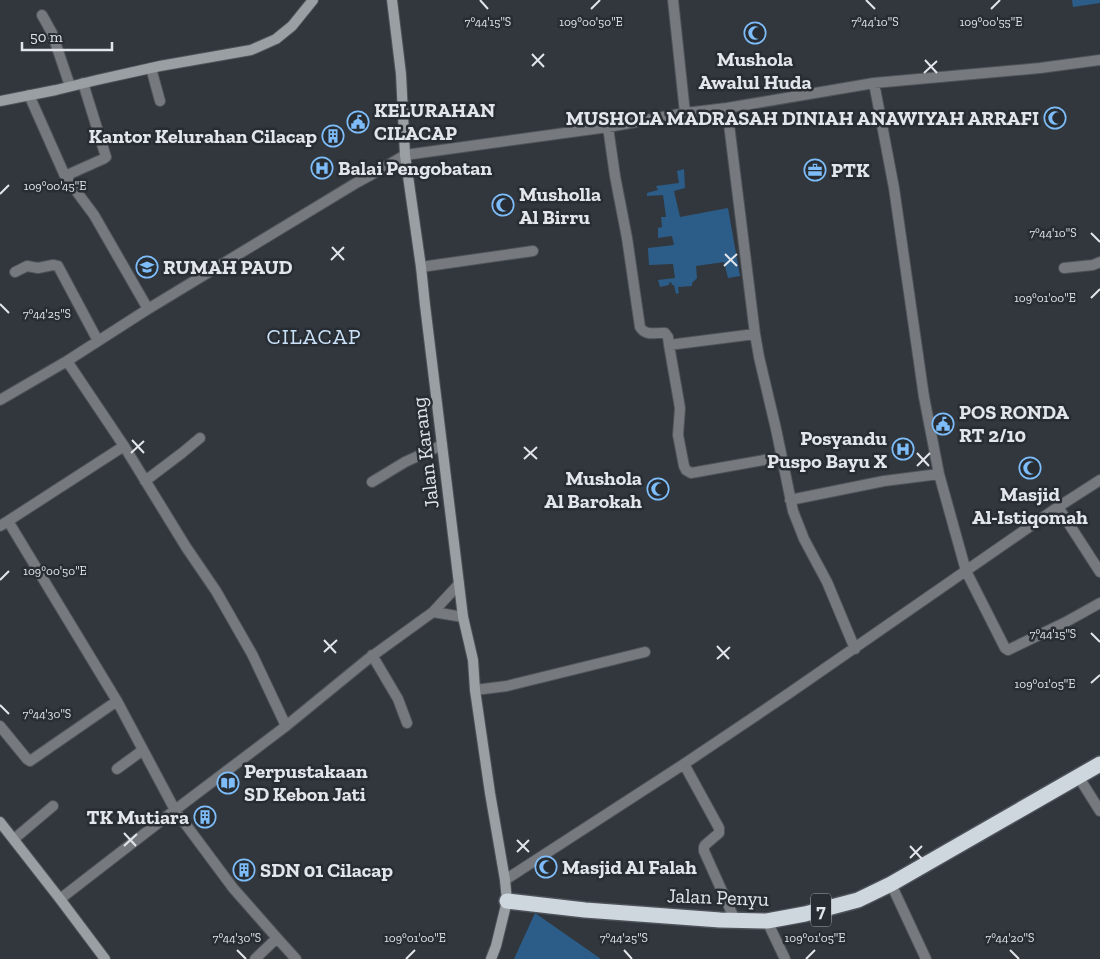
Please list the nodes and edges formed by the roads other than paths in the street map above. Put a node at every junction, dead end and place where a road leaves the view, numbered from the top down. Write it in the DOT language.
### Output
graph roads {
  1 [pos="313,0"];
  2 [pos="392,0"];
  3 [pos="673,0"];
  4 [pos="42,15"];
  5 [pos="1100,60"];
  6 [pos="151,68"];
  7 [pos="83,83"];
  8 [pos="874,83"];
  9 [pos="70,86"];
  10 [pos="29,95"];
  11 [pos="0,101"];
  12 [pos="160,101"];
  13 [pos="727,108"];
  14 [pos="685,113"];
  15 [pos="608,127"];
  16 [pos="405,154"];
  17 [pos="65,176"];
  18 [pos="533,251"];
  19 [pos="1100,262"];
  20 [pos="421,267"];
  21 [pos="1064,268"];
  22 [pos="15,272"];
  23 [pos="148,309"];
  24 [pos="755,334"];
  25 [pos="98,341"];
  26 [pos="670,345"];
  27 [pos="67,361"];
  28 [pos="0,400"];
  29 [pos="200,438"];
  30 [pos="442,445"];
  31 [pos="124,446"];
  32 [pos="781,457"];
  33 [pos="939,474"];
  34 [pos="1100,480"];
  35 [pos="145,481"];
  36 [pos="372,482"];
  37 [pos="790,500"];
  38 [pos="1058,507"];
  39 [pos="4,523"];
  40 [pos="966,571"];
  41 [pos="1100,572"];
  42 [pos="459,584"];
  43 [pos="1100,603"];
  44 [pos="433,612"];
  45 [pos="463,617"];
  46 [pos="855,649"];
  47 [pos="645,652"];
  48 [pos="372,656"];
  49 [pos="475,690"];
  50 [pos="117,701"];
  51 [pos="407,724"];
  52 [pos="0,726"];
  53 [pos="286,726"];
  54 [pos="143,750"];
  55 [pos="684,764"];
  56 [pos="1100,764"];
  57 [pos="117,769"];
  58 [pos="1078,776"];
  59 [pos="53,806"];
  60 [pos="175,810"];
  61 [pos="1100,811"];
  62 [pos="0,822"];
  63 [pos="14,839"];
  64 [pos="505,880"];
  65 [pos="891,884"];
  66 [pos="60,899"];
  67 [pos="507,901"];
  68 [pos="735,920"];
  69 [pos="767,921"];
  70 [pos="276,938"];
  71 [pos="105,959"];
  72 [pos="256,959"];
  73 [pos="296,959"];
  74 [pos="490,959"];
  75 [pos="785,959"];
  76 [pos="926,959"];
  1 -- 6 [label="main road"];
  2 -- 16 [label="main road, Jalan Karang"];
  3 -- 14 [label="street"];
  4 -- 9 [label="street"];
  5 -- 8 [label="street"];
  6 -- 7 [label="main road"];
  6 -- 12 [label="street"];
  7 -- 9 [label="main road"];
  7 -- 17 [label="street"];
  8 -- 13 [label="street"];
  8 -- 33 [label="street"];
  9 -- 10 [label="main road"];
  10 -- 11 [label="main road"];
  10 -- 17 [label="street"];
  13 -- 14 [label="street"];
  13 -- 24 [label="street"];
  14 -- 15 [label="street"];
  15 -- 16 [label="street"];
  15 -- 26 [label="street"];
  16 -- 20 [label="main road, Jalan Karang"];
  16 -- 23 [label="street"];
  17 -- 23 [label="street"];
  18 -- 20 [label="street"];
  19 -- 21 [label="street"];
  20 -- 30 [label="main road, Jalan Karang"];
  22 -- 25 [label="street"];
  23 -- 25 [label="street"];
  24 -- 26 [label="street"];
  24 -- 32 [label="street"];
  25 -- 27 [label="street"];
  26 -- 32 [label="street"];
  27 -- 28 [label="street"];
  27 -- 31 [label="street"];
  29 -- 35 [label="street"];
  30 -- 36 [label="street"];
  30 -- 42 [label="main road, Jalan Karang"];
  31 -- 35 [label="street"];
  31 -- 39 [label="street"];
  32 -- 37 [label="street"];
  33 -- 37 [label="street"];
  33 -- 40 [label="street"];
  34 -- 38 [label="street"];
  35 -- 53 [label="street"];
  37 -- 46 [label="street"];
  38 -- 40 [label="street"];
  38 -- 41 [label="street"];
  39 -- 50 [label="street"];
  40 -- 43 [label="street"];
  40 -- 46 [label="street"];
  42 -- 44 [label="street"];
  42 -- 45 [label="main road, Jalan Karang"];
  44 -- 45 [label="street"];
  44 -- 48 [label="street"];
  45 -- 49 [label="main road, Jalan Karang"];
  46 -- 55 [label="street"];
  47 -- 49 [label="street"];
  48 -- 51 [label="street"];
  48 -- 53 [label="street"];
  49 -- 64 [label="main road, Jalan Karang"];
  50 -- 52 [label="street"];
  50 -- 54 [label="street"];
  53 -- 60 [label="street"];
  54 -- 57 [label="street"];
  54 -- 60 [label="street"];
  55 -- 64 [label="street"];
  55 -- 68 [label="street"];
  56 -- 58 [label="highway, Jalan Penyu / 7"];
  58 -- 61 [label="street"];
  58 -- 65 [label="highway, Jalan Penyu / 7"];
  59 -- 63 [label="street"];
  60 -- 66 [label="street"];
  60 -- 70 [label="street"];
  62 -- 63 [label="main road"];
  63 -- 66 [label="main road"];
  64 -- 67 [label="main road, Jalan Karang"];
  65 -- 69 [label="highway, Jalan Penyu / 7"];
  65 -- 76 [label="street"];
  66 -- 71 [label="main road"];
  67 -- 68 [label="highway, Jalan Penyu / 7"];
  67 -- 74 [label="main road, Jalan Karang"];
  68 -- 69 [label="highway, Jalan Penyu / 7"];
  69 -- 75 [label="street"];
  70 -- 72 [label="street"];
  70 -- 73 [label="street"];
}
